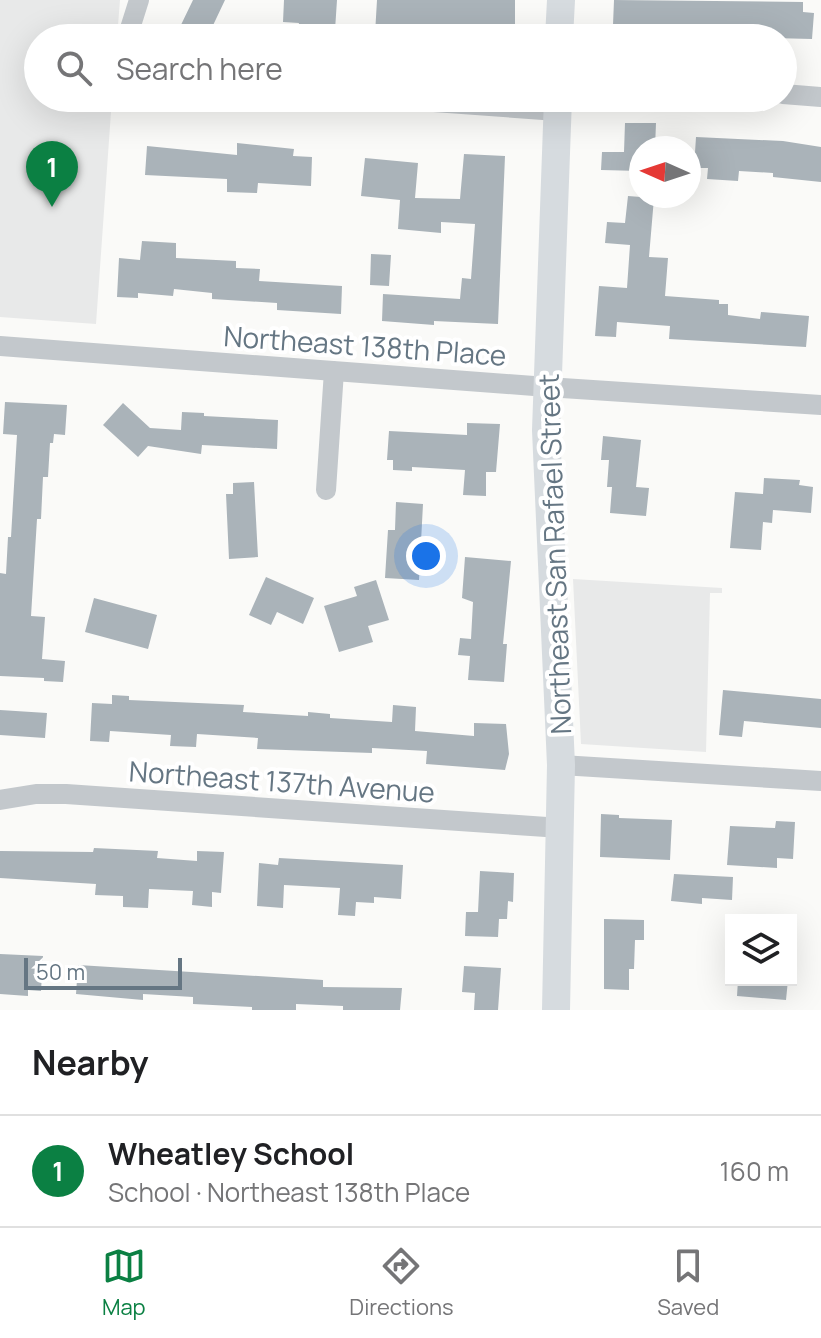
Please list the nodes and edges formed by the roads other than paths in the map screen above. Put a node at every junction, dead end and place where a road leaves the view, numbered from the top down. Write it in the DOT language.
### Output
graph roads {
  1 [pos="139,0"];
  2 [pos="561,0"];
  3 [pos="131,24"];
  4 [pos="560,24"];
  5 [pos="797,95"];
  6 [pos="821,97"];
  7 [pos="557,112"];
  8 [pos="0,346"];
  9 [pos="334,371"];
  10 [pos="547,387"];
  11 [pos="821,405"];
  12 [pos="326,490"];
  13 [pos="561,765"];
  14 [pos="821,781"];
  15 [pos="0,800"];
  16 [pos="561,828"];
  17 [pos="556,1010"];
  1 -- 3 [label="street"];
  2 -- 4 [label="street"];
  5 -- 6 [label="street"];
  7 -- 10 [label="street, Northeast San Rafael Street"];
  8 -- 9 [label="street, Northeast 138th Place"];
  9 -- 10 [label="street, Northeast 138th Place"];
  9 -- 12 [label="street"];
  10 -- 11 [label="street, Northeast 138th Place"];
  10 -- 13 [label="street, Northeast San Rafael Street"];
  13 -- 14 [label="street"];
  13 -- 16 [label="street, Northeast San Rafael Street"];
  15 -- 16 [label="street, Northeast 137th Avenue"];
  16 -- 17 [label="street, Northeast San Rafael Street"];
}
